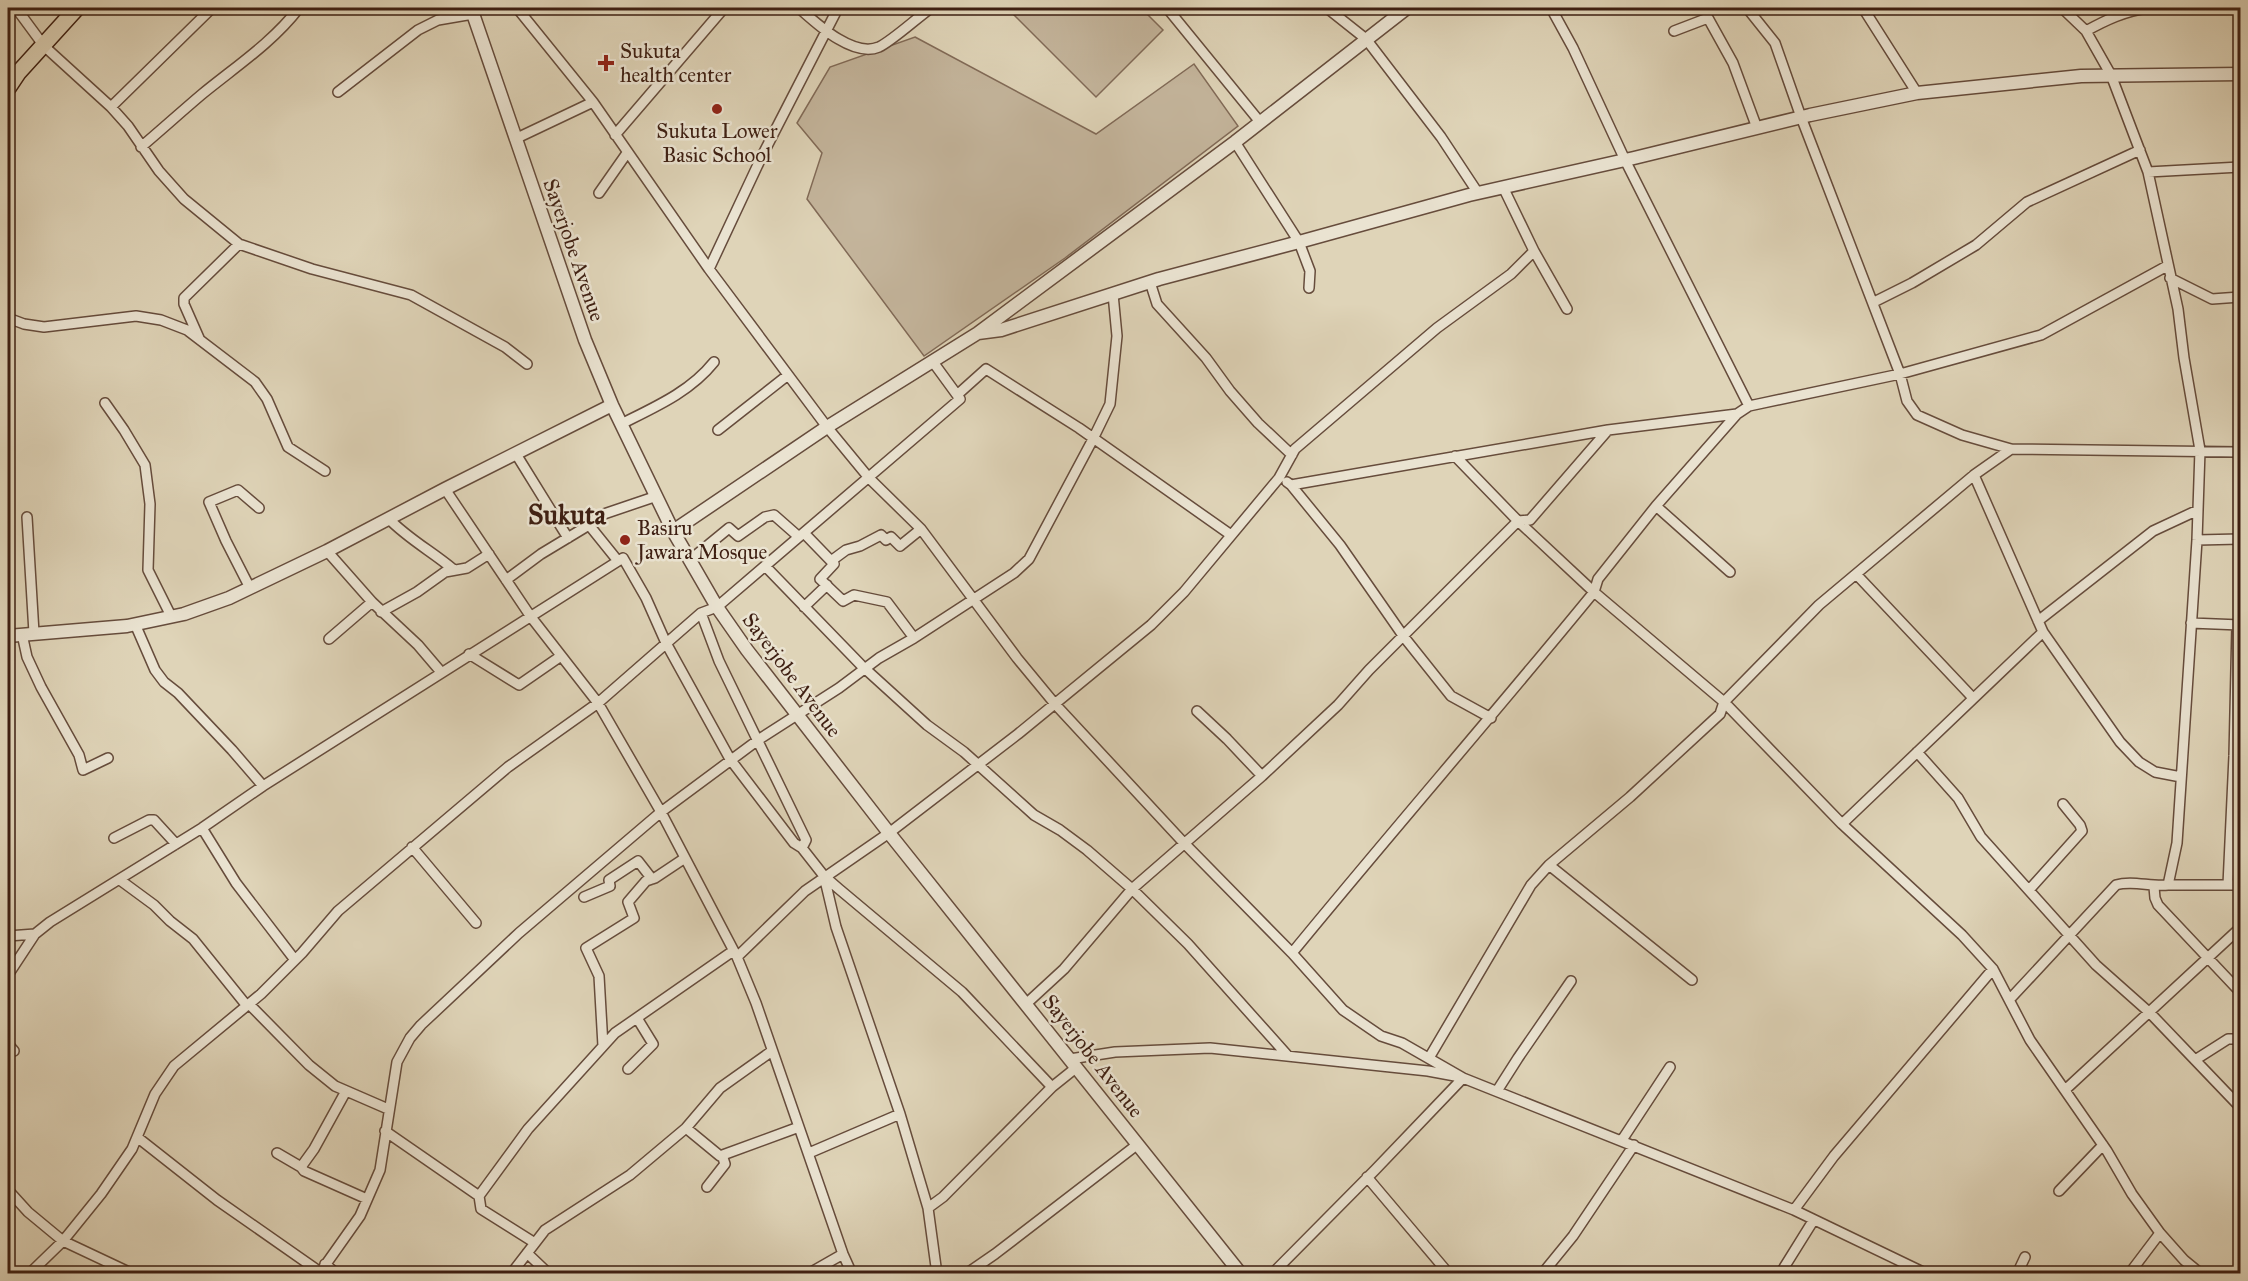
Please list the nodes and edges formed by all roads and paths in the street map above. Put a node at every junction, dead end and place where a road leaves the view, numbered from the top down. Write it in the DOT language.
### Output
graph roads {
  1 [pos="16,8"];
  2 [pos="77,8"];
  3 [pos="212,8"];
  4 [pos="299,8"];
  5 [pos="516,8"];
  6 [pos="724,8"];
  7 [pos="799,8"];
  8 [pos="838,8"];
  9 [pos="931,8"];
  10 [pos="1167,8"];
  11 [pos="1327,8"];
  12 [pos="1407,8"];
  13 [pos="1551,8"];
  14 [pos="1747,8"];
  15 [pos="1863,8"];
  16 [pos="2062,8"];
  17 [pos="2148,8"];
  18 [pos="472,11"];
  19 [pos="1674,31"];
  20 [pos="2086,31"];
  21 [pos="826,32"];
  22 [pos="1366,39"];
  23 [pos="44,46"];
  24 [pos="2241,74"];
  25 [pos="2111,75"];
  26 [pos="8,88"];
  27 [pos="338,92"];
  28 [pos="1917,93"];
  29 [pos="593,102"];
  30 [pos="111,107"];
  31 [pos="1801,117"];
  32 [pos="1260,122"];
  33 [pos="1757,128"];
  34 [pos="615,135"];
  35 [pos="515,139"];
  36 [pos="1235,142"];
  37 [pos="141,147"];
  38 [pos="2140,150"];
  39 [pos="627,153"];
  40 [pos="1625,160"];
  41 [pos="2241,166"];
  42 [pos="2148,172"];
  43 [pos="1503,187"];
  44 [pos="599,193"];
  45 [pos="1478,193"];
  46 [pos="1299,242"];
  47 [pos="239,244"];
  48 [pos="1534,251"];
  49 [pos="2167,266"];
  50 [pos="709,269"];
  51 [pos="2170,278"];
  52 [pos="1150,282"];
  53 [pos="1309,288"];
  54 [pos="1113,294"];
  55 [pos="2241,297"];
  56 [pos="1874,302"];
  57 [pos="1567,309"];
  58 [pos="8,318"];
  59 [pos="978,333"];
  60 [pos="201,341"];
  61 [pos="714,362"];
  62 [pos="933,362"];
  63 [pos="527,364"];
  64 [pos="1900,374"];
  65 [pos="788,375"];
  66 [pos="957,395"];
  67 [pos="105,403"];
  68 [pos="612,405"];
  69 [pos="1749,406"];
  70 [pos="1737,414"];
  71 [pos="621,424"];
  72 [pos="827,428"];
  73 [pos="718,430"];
  74 [pos="1608,430"];
  75 [pos="1093,440"];
  76 [pos="2011,449"];
  77 [pos="2200,450"];
  78 [pos="2241,452"];
  79 [pos="516,454"];
  80 [pos="1292,456"];
  81 [pos="1455,456"];
  82 [pos="325,471"];
  83 [pos="1974,475"];
  84 [pos="869,477"];
  85 [pos="1279,478"];
  86 [pos="1291,485"];
  87 [pos="445,489"];
  88 [pos="657,495"];
  89 [pos="1656,506"];
  90 [pos="259,507"];
  91 [pos="2198,510"];
  92 [pos="27,517"];
  93 [pos="388,518"];
  94 [pos="1518,521"];
  95 [pos="590,525"];
  96 [pos="921,529"];
  97 [pos="674,531"];
  98 [pos="802,535"];
  99 [pos="1231,535"];
  100 [pos="568,538"];
  101 [pos="2241,539"];
  102 [pos="2197,540"];
  103 [pos="327,551"];
  104 [pos="489,554"];
  105 [pos="690,560"];
  106 [pos="618,561"];
  107 [pos="831,561"];
  108 [pos="765,567"];
  109 [pos="454,570"];
  110 [pos="1730,572"];
  111 [pos="1856,574"];
  112 [pos="506,580"];
  113 [pos="827,585"];
  114 [pos="250,588"];
  115 [pos="1594,592"];
  116 [pos="972,600"];
  117 [pos="372,602"];
  118 [pos="717,607"];
  119 [pos="804,607"];
  120 [pos="381,612"];
  121 [pos="701,613"];
  122 [pos="171,616"];
  123 [pos="531,617"];
  124 [pos="2038,621"];
  125 [pos="2191,623"];
  126 [pos="135,624"];
  127 [pos="2239,625"];
  128 [pos="2043,632"];
  129 [pos="28,634"];
  130 [pos="8,636"];
  131 [pos="1404,637"];
  132 [pos="914,638"];
  133 [pos="329,639"];
  134 [pos="666,643"];
  135 [pos="469,654"];
  136 [pos="561,656"];
  137 [pos="865,668"];
  138 [pos="441,672"];
  139 [pos="1973,698"];
  140 [pos="1724,702"];
  141 [pos="598,703"];
  142 [pos="1055,704"];
  143 [pos="1197,711"];
  144 [pos="798,716"];
  145 [pos="1491,718"];
  146 [pos="758,740"];
  147 [pos="1917,752"];
  148 [pos="2237,756"];
  149 [pos="108,758"];
  150 [pos="730,759"];
  151 [pos="978,764"];
  152 [pos="1262,776"];
  153 [pos="2181,777"];
  154 [pos="263,786"];
  155 [pos="2063,804"];
  156 [pos="661,812"];
  157 [pos="1842,824"];
  158 [pos="202,828"];
  159 [pos="889,832"];
  160 [pos="114,838"];
  161 [pos="1183,842"];
  162 [pos="176,844"];
  163 [pos="412,847"];
  164 [pos="802,848"];
  165 [pos="685,858"];
  166 [pos="1549,865"];
  167 [pos="825,876"];
  168 [pos="652,879"];
  169 [pos="120,880"];
  170 [pos="2168,885"];
  171 [pos="2228,885"];
  172 [pos="2241,885"];
  173 [pos="2154,887"];
  174 [pos="1132,889"];
  175 [pos="2030,890"];
  176 [pos="584,897"];
  177 [pos="476,923"];
  178 [pos="2241,928"];
  179 [pos="35,934"];
  180 [pos="8,936"];
  181 [pos="2070,936"];
  182 [pos="1292,953"];
  183 [pos="735,954"];
  184 [pos="2208,958"];
  185 [pos="295,960"];
  186 [pos="1993,969"];
  187 [pos="8,975"];
  188 [pos="1692,980"];
  189 [pos="1571,981"];
  190 [pos="2241,992"];
  191 [pos="2010,999"];
  192 [pos="1026,1004"];
  193 [pos="248,1005"];
  194 [pos="2150,1013"];
  195 [pos="637,1018"];
  196 [pos="2241,1040"];
  197 [pos="603,1046"];
  198 [pos="772,1051"];
  199 [pos="1288,1056"];
  200 [pos="1430,1058"];
  201 [pos="2195,1060"];
  202 [pos="1073,1063"];
  203 [pos="1670,1067"];
  204 [pos="628,1069"];
  205 [pos="1463,1078"];
  206 [pos="1052,1088"];
  207 [pos="2065,1090"];
  208 [pos="346,1091"];
  209 [pos="1497,1091"];
  210 [pos="2241,1107"];
  211 [pos="388,1109"];
  212 [pos="900,1114"];
  213 [pos="799,1127"];
  214 [pos="686,1128"];
  215 [pos="385,1131"];
  216 [pos="137,1137"];
  217 [pos="1622,1140"];
  218 [pos="1138,1144"];
  219 [pos="1634,1145"];
  220 [pos="2103,1145"];
  221 [pos="277,1153"];
  222 [pos="809,1153"];
  223 [pos="722,1155"];
  224 [pos="301,1167"];
  225 [pos="1367,1178"];
  226 [pos="707,1187"];
  227 [pos="8,1190"];
  228 [pos="2059,1191"];
  229 [pos="479,1196"];
  230 [pos="367,1199"];
  231 [pos="928,1208"];
  232 [pos="1794,1210"];
  233 [pos="1813,1221"];
  234 [pos="2160,1233"];
  235 [pos="63,1241"];
  236 [pos="535,1243"];
  237 [pos="527,1253"];
  238 [pos="843,1254"];
  239 [pos="2025,1257"];
  240 [pos="321,1270"];
  241 [pos="1911,1270"];
  242 [pos="30,1274"];
  243 [pos="133,1274"];
  244 [pos="337,1274"];
  245 [pos="511,1274"];
  246 [pos="549,1274"];
  247 [pos="808,1274"];
  248 [pos="852,1274"];
  249 [pos="937,1274"];
  250 [pos="966,1274"];
  251 [pos="1241,1274"];
  252 [pos="1272,1274"];
  253 [pos="1449,1274"];
  254 [pos="1542,1274"];
  255 [pos="1780,1274"];
  256 [pos="1927,1274"];
  257 [pos="2017,1274"];
  258 [pos="2129,1274"];
  259 [pos="2201,1274"];
  1 -- 23 [label="street"];
  2 -- 23 [label="main road"];
  3 -- 30 [label="street"];
  4 -- 37 [label="street"];
  5 -- 29 [label="street"];
  6 -- 34 [label="street"];
  7 -- 21 [label="street"];
  8 -- 21 [label="street"];
  9 -- 21 [label="street"];
  10 -- 32 [label="street"];
  11 -- 22 [label="street"];
  12 -- 22 [label="street"];
  13 -- 40 [label="street"];
  14 -- 31 [label="street"];
  15 -- 28 [label="street"];
  16 -- 20 [label="street"];
  17 -- 20 [label="street"];
  18 -- 27 [label="street"];
  18 -- 35 [label="street, Sayerjobe Avenue"];
  19 -- 33 [label="street"];
  20 -- 25 [label="street"];
  21 -- 50 [label="street"];
  22 -- 32 [label="street"];
  22 -- 45 [label="street"];
  23 -- 26 [label="main road"];
  23 -- 30 [label="street"];
  24 -- 25 [label="street"];
  25 -- 28 [label="street"];
  25 -- 38 [label="street"];
  28 -- 31 [label="street"];
  29 -- 34 [label="street"];
  29 -- 35 [label="street"];
  30 -- 37 [label="street"];
  31 -- 33 [label="street"];
  31 -- 56 [label="street"];
  32 -- 36 [label="street"];
  33 -- 40 [label="street"];
  34 -- 39 [label="street"];
  35 -- 68 [label="street, Sayerjobe Avenue"];
  36 -- 46 [label="street"];
  36 -- 59 [label="street"];
  37 -- 47 [label="street"];
  38 -- 42 [label="street"];
  38 -- 56 [label="street"];
  39 -- 44 [label="street"];
  39 -- 50 [label="street"];
  40 -- 43 [label="street"];
  40 -- 69 [label="street"];
  41 -- 42 [label="street"];
  42 -- 49 [label="street"];
  43 -- 45 [label="street"];
  43 -- 48 [label="street"];
  45 -- 46 [label="street"];
  46 -- 52 [label="street"];
  46 -- 53 [label="street"];
  47 -- 60 [label="street"];
  47 -- 63 [label="street"];
  48 -- 57 [label="street"];
  48 -- 80 [label="street"];
  49 -- 51 [label="street"];
  49 -- 64 [label="street"];
  50 -- 65 [label="street"];
  51 -- 55 [label="street"];
  51 -- 77 [label="street"];
  52 -- 54 [label="street"];
  52 -- 80 [label="street"];
  54 -- 59 [label="street"];
  54 -- 75 [label="street"];
  56 -- 64 [label="street"];
  58 -- 60 [label="street"];
  59 -- 62 [label="street"];
  60 -- 82 [label="street"];
  61 -- 71 [label="street"];
  62 -- 66 [label="street"];
  62 -- 72 [label="street"];
  64 -- 69 [label="street"];
  64 -- 76 [label="street"];
  65 -- 72 [label="street"];
  65 -- 73 [label="street"];
  66 -- 75 [label="street"];
  66 -- 84 [label="street"];
  67 -- 122 [label="street"];
  68 -- 71 [label="street, Sayerjobe Avenue"];
  68 -- 79 [label="street"];
  69 -- 70 [label="street"];
  70 -- 74 [label="street"];
  70 -- 89 [label="street"];
  71 -- 88 [label="street, Sayerjobe Avenue"];
  72 -- 84 [label="street"];
  72 -- 97 [label="street"];
  74 -- 81 [label="street"];
  74 -- 94 [label="street"];
  75 -- 99 [label="street"];
  75 -- 116 [label="street"];
  76 -- 77 [label="street"];
  76 -- 83 [label="street"];
  77 -- 78 [label="street"];
  77 -- 91 [label="street"];
  79 -- 87 [label="street"];
  79 -- 100 [label="street"];
  80 -- 85 [label="street"];
  81 -- 86 [label="street"];
  81 -- 94 [label="street"];
  83 -- 111 [label="street"];
  83 -- 124 [label="street"];
  84 -- 96 [label="street"];
  84 -- 98 [label="street"];
  85 -- 86 [label="street"];
  85 -- 99 [label="street"];
  86 -- 131 [label="street"];
  87 -- 93 [label="street"];
  87 -- 104 [label="street"];
  88 -- 95 [label="street"];
  88 -- 97 [label="street, Sayerjobe Avenue"];
  89 -- 110 [label="street"];
  89 -- 115 [label="street"];
  90 -- 114 [label="street"];
  91 -- 102 [label="street"];
  91 -- 124 [label="street"];
  92 -- 129 [label="street"];
  93 -- 103 [label="street"];
  93 -- 109 [label="street"];
  94 -- 115 [label="street"];
  94 -- 131 [label="street"];
  95 -- 100 [label="street"];
  95 -- 106 [label="street"];
  96 -- 107 [label="street"];
  96 -- 116 [label="street"];
  97 -- 105 [label="street, Sayerjobe Avenue"];
  98 -- 105 [label="street"];
  98 -- 107 [label="street"];
  98 -- 108 [label="street"];
  99 -- 142 [label="street"];
  100 -- 112 [label="street"];
  101 -- 102 [label="street"];
  102 -- 125 [label="street"];
  103 -- 114 [label="street"];
  103 -- 117 [label="street"];
  104 -- 109 [label="street"];
  104 -- 112 [label="street"];
  105 -- 118 [label="street, Sayerjobe Avenue"];
  106 -- 123 [label="street"];
  106 -- 134 [label="street"];
  107 -- 113 [label="street"];
  108 -- 118 [label="street"];
  108 -- 119 [label="street"];
  109 -- 120 [label="street"];
  111 -- 139 [label="street"];
  111 -- 140 [label="street"];
  112 -- 123 [label="street"];
  113 -- 119 [label="street"];
  113 -- 132 [label="street"];
  114 -- 122 [label="street"];
  115 -- 140 [label="street"];
  115 -- 145 [label="street"];
  116 -- 132 [label="street"];
  116 -- 142 [label="street"];
  117 -- 120 [label="street"];
  117 -- 133 [label="street"];
  118 -- 121 [label="street"];
  118 -- 144 [label="street, Sayerjobe Avenue"];
  119 -- 137 [label="street"];
  120 -- 138 [label="street"];
  121 -- 134 [label="street"];
  121 -- 146 [label="street"];
  122 -- 126 [label="street"];
  123 -- 135 [label="street"];
  123 -- 136 [label="street"];
  124 -- 128 [label="street"];
  125 -- 127 [label="street"];
  125 -- 153 [label="street"];
  126 -- 129 [label="street"];
  126 -- 154 [label="street"];
  127 -- 148 [label="street"];
  128 -- 139 [label="street"];
  128 -- 153 [label="street"];
  129 -- 130 [label="street"];
  129 -- 149 [label="street"];
  131 -- 145 [label="street"];
  131 -- 152 [label="street"];
  132 -- 137 [label="street"];
  134 -- 141 [label="street"];
  134 -- 150 [label="street"];
  135 -- 136 [label="street"];
  135 -- 138 [label="street"];
  136 -- 141 [label="street"];
  137 -- 144 [label="street"];
  137 -- 151 [label="street"];
  138 -- 154 [label="street"];
  139 -- 147 [label="street"];
  140 -- 157 [label="street"];
  140 -- 166 [label="street"];
  141 -- 156 [label="street"];
  141 -- 163 [label="street"];
  142 -- 151 [label="street"];
  142 -- 161 [label="street"];
  143 -- 152 [label="street"];
  144 -- 146 [label="street"];
  144 -- 159 [label="street, Sayerjobe Avenue"];
  145 -- 182 [label="street"];
  146 -- 150 [label="street"];
  146 -- 164 [label="street"];
  147 -- 157 [label="street"];
  147 -- 175 [label="street"];
  148 -- 171 [label="street"];
  150 -- 156 [label="street"];
  150 -- 164 [label="street"];
  151 -- 159 [label="street"];
  151 -- 174 [label="street"];
  152 -- 161 [label="street"];
  153 -- 170 [label="street"];
  154 -- 158 [label="street"];
  155 -- 175 [label="street"];
  156 -- 165 [label="street"];
  156 -- 211 [label="street"];
  157 -- 186 [label="street"];
  158 -- 162 [label="street"];
  158 -- 185 [label="street"];
  159 -- 167 [label="street"];
  159 -- 192 [label="street, Sayerjobe Avenue"];
  160 -- 162 [label="street"];
  161 -- 174 [label="street"];
  161 -- 182 [label="street"];
  162 -- 169 [label="street"];
  163 -- 177 [label="street"];
  163 -- 185 [label="street"];
  164 -- 167 [label="street"];
  165 -- 168 [label="street"];
  165 -- 183 [label="street"];
  166 -- 188 [label="street"];
  166 -- 200 [label="street"];
  167 -- 183 [label="street"];
  167 -- 206 [label="street"];
  167 -- 212 [label="street"];
  168 -- 176 [label="street"];
  168 -- 197 [label="street"];
  169 -- 179 [label="street"];
  169 -- 193 [label="street"];
  170 -- 171 [label="street"];
  170 -- 173 [label="street"];
  171 -- 172 [label="street"];
  173 -- 181 [label="street"];
  173 -- 184 [label="street"];
  174 -- 192 [label="street"];
  174 -- 199 [label="street"];
  175 -- 181 [label="street"];
  178 -- 184 [label="street"];
  179 -- 180 [label="street"];
  179 -- 187 [label="street"];
  181 -- 191 [label="street"];
  181 -- 194 [label="street"];
  182 -- 200 [label="street"];
  183 -- 195 [label="street"];
  183 -- 198 [label="street"];
  184 -- 190 [label="street"];
  184 -- 194 [label="street"];
  185 -- 193 [label="street"];
  186 -- 191 [label="street"];
  186 -- 232 [label="street"];
  189 -- 209 [label="street"];
  191 -- 207 [label="street"];
  192 -- 202 [label="street, Sayerjobe Avenue"];
  193 -- 208 [label="street"];
  193 -- 216 [label="street"];
  194 -- 201 [label="street"];
  194 -- 207 [label="street"];
  195 -- 197 [label="street"];
  195 -- 204 [label="street"];
  196 -- 201 [label="street"];
  197 -- 229 [label="street"];
  198 -- 213 [label="street"];
  198 -- 214 [label="street"];
  199 -- 202 [label="street"];
  199 -- 205 [label="street"];
  200 -- 205 [label="street"];
  201 -- 210 [label="street"];
  202 -- 206 [label="street"];
  202 -- 218 [label="street, Sayerjobe Avenue"];
  203 -- 217 [label="street"];
  205 -- 209 [label="street"];
  205 -- 225 [label="street"];
  206 -- 231 [label="street"];
  207 -- 220 [label="street"];
  208 -- 211 [label="street"];
  208 -- 224 [label="street"];
  209 -- 217 [label="street"];
  211 -- 215 [label="street"];
  212 -- 222 [label="street"];
  212 -- 231 [label="street"];
  213 -- 222 [label="street"];
  213 -- 223 [label="street"];
  214 -- 223 [label="street"];
  214 -- 236 [label="street"];
  215 -- 229 [label="street"];
  215 -- 230 [label="street"];
  216 -- 235 [label="street"];
  216 -- 240 [label="street"];
  217 -- 219 [label="street"];
  218 -- 250 [label="street"];
  218 -- 251 [label="street, Sayerjobe Avenue"];
  219 -- 232 [label="street"];
  219 -- 254 [label="street"];
  220 -- 228 [label="street"];
  220 -- 234 [label="street"];
  221 -- 224 [label="street"];
  222 -- 238 [label="street"];
  223 -- 226 [label="street"];
  224 -- 230 [label="street"];
  225 -- 252 [label="street"];
  225 -- 253 [label="street"];
  227 -- 235 [label="street"];
  229 -- 236 [label="street"];
  230 -- 240 [label="street"];
  231 -- 249 [label="street"];
  232 -- 233 [label="street"];
  233 -- 241 [label="street"];
  233 -- 255 [label="street"];
  234 -- 258 [label="street"];
  234 -- 259 [label="street"];
  235 -- 242 [label="street"];
  235 -- 243 [label="street"];
  236 -- 237 [label="street"];
  237 -- 245 [label="street"];
  237 -- 246 [label="street"];
  238 -- 247 [label="street"];
  238 -- 248 [label="street"];
  239 -- 257 [label="street"];
  240 -- 244 [label="street"];
  241 -- 256 [label="street"];
}
